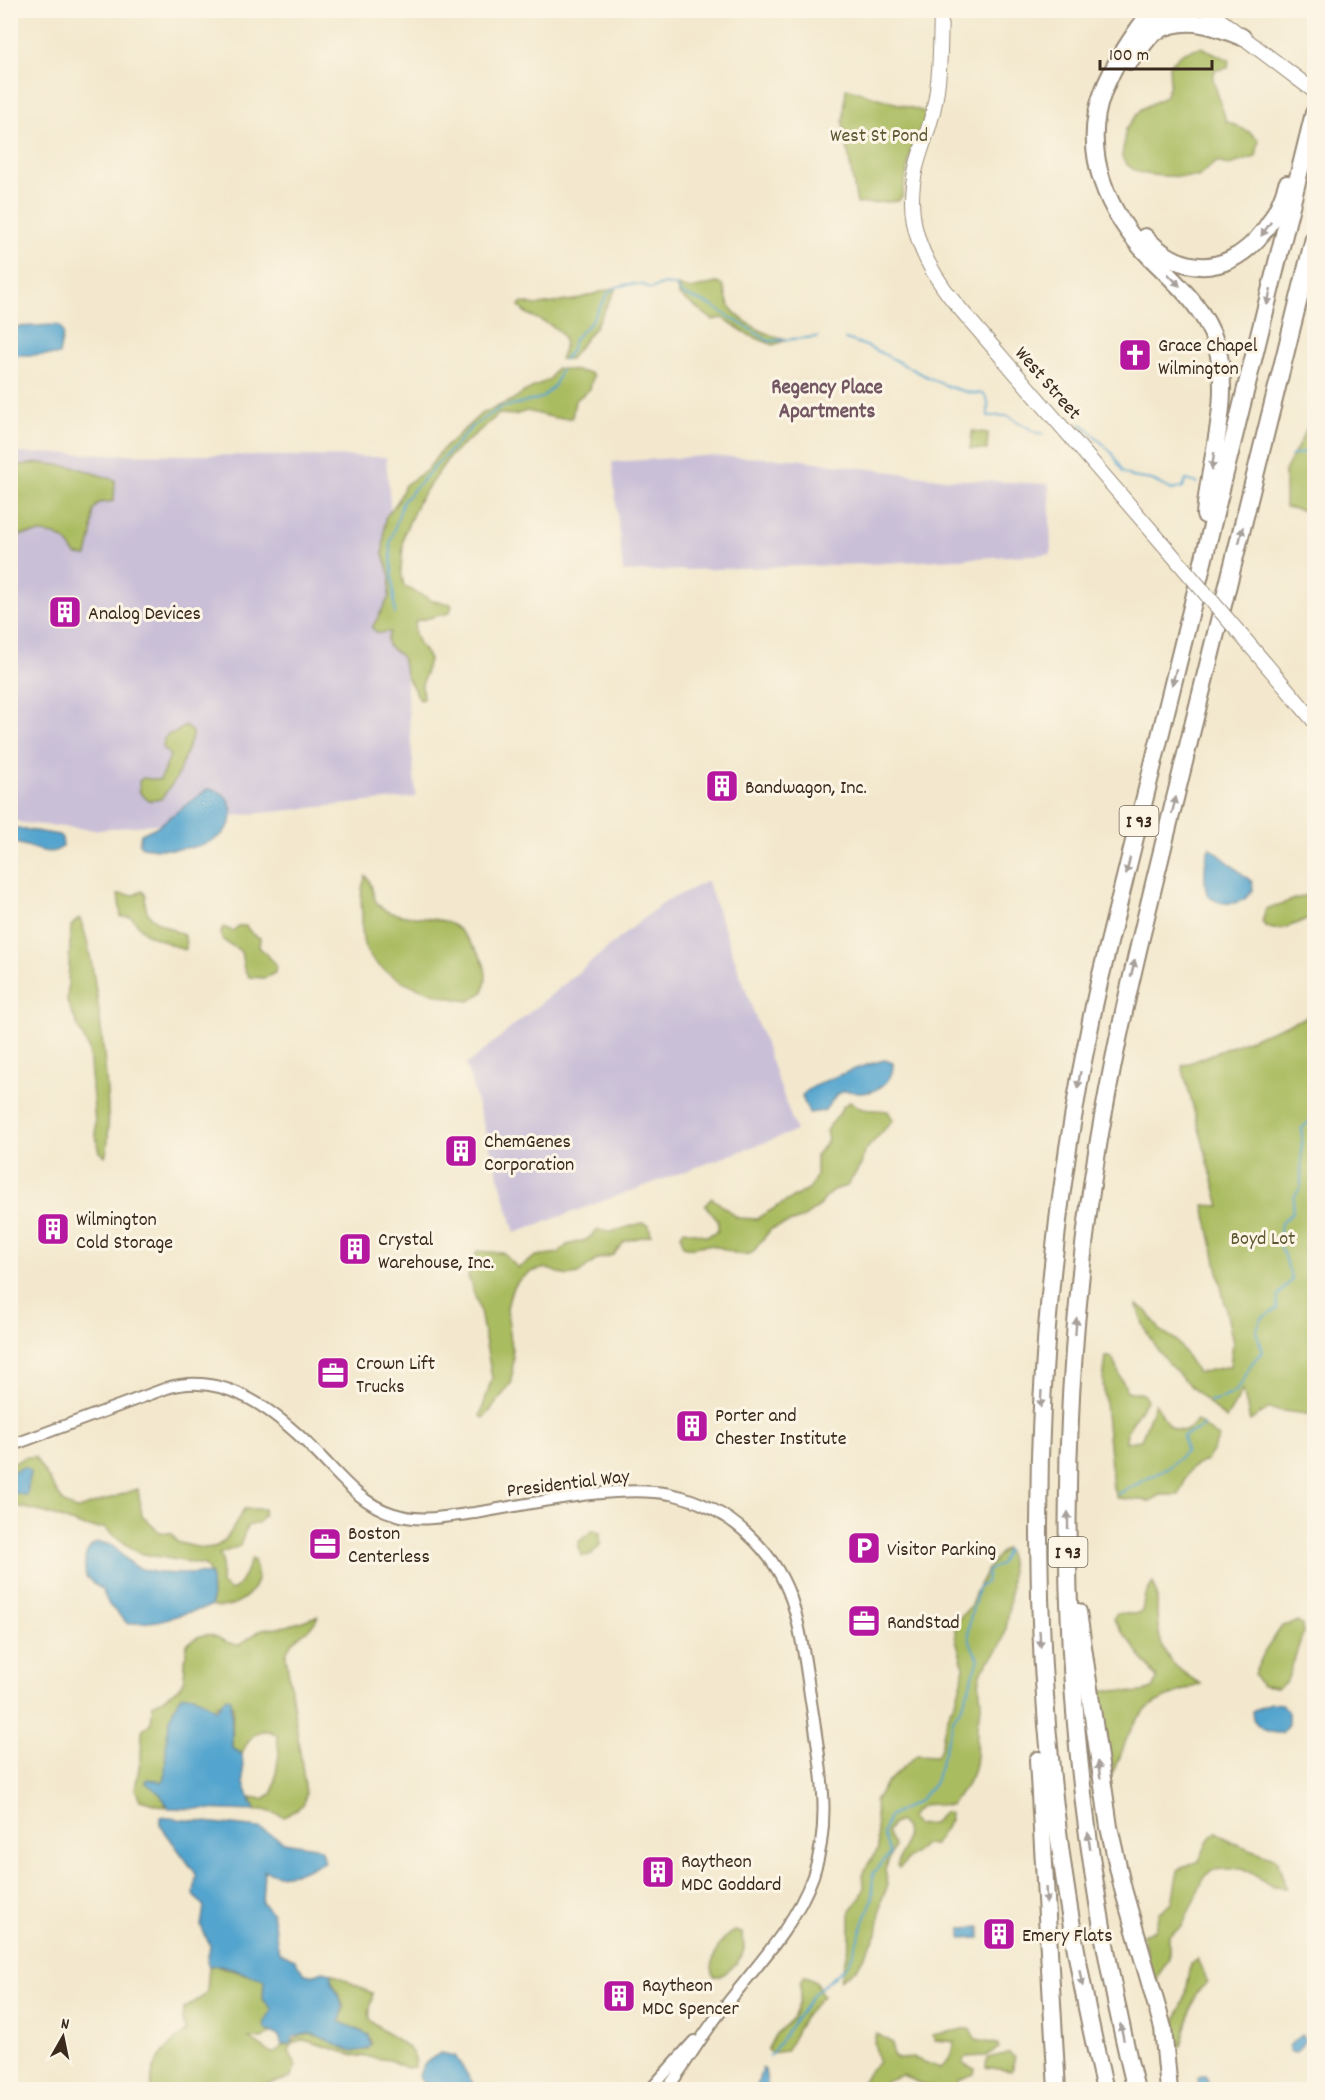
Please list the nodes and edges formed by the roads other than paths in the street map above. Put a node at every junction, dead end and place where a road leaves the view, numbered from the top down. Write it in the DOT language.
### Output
graph roads {
  1 [pos="941,10"];
  2 [pos="1137,10"];
  3 [pos="1152,10"];
  4 [pos="1171,10"];
  5 [pos="1207,10"];
  6 [pos="1153,33"];
  7 [pos="1242,37"];
  8 [pos="1120,57"];
  9 [pos="1314,92"];
  10 [pos="1314,115"];
  11 [pos="1314,238"];
  12 [pos="1202,567"];
  13 [pos="1314,721"];
  14 [pos="10,1446"];
  15 [pos="1068,1564"];
  16 [pos="1043,1690"];
  17 [pos="713,2022"];
  18 [pos="650,2090"];
  19 [pos="666,2090"];
  20 [pos="1058,2090"];
  21 [pos="1105,2090"];
  22 [pos="1136,2090"];
  23 [pos="1169,2090"];
  1 -- 13 [label="main road, West Street, bridge"];
  2 -- 8 [label="highway"];
  3 -- 8 [label="highway"];
  4 -- 6 [label="highway"];
  5 -- 7 [label="main road"];
  6 -- 7 [label="highway"];
  10 -- 6 [label="highway, one-way"];
  7 -- 9 [label="main road"];
  8 -- 12 [label="highway, one-way"];
  10 -- 12 [label="highway, I 93, one-way"];
  15 -- 11 [label="highway, I 93, one-way"];
  12 -- 16 [label="highway, I 93, one-way"];
  14 -- 17 [label="street, Presidential Way"];
  22 -- 15 [label="highway, I 93, one-way"];
  23 -- 15 [label="highway, one-way"];
  16 -- 20 [label="highway, one-way"];
  16 -- 21 [label="highway, I 93, one-way"];
  17 -- 18 [label="street, Presidential Way"];
  17 -- 19 [label="street, Presidential Way"];
}
